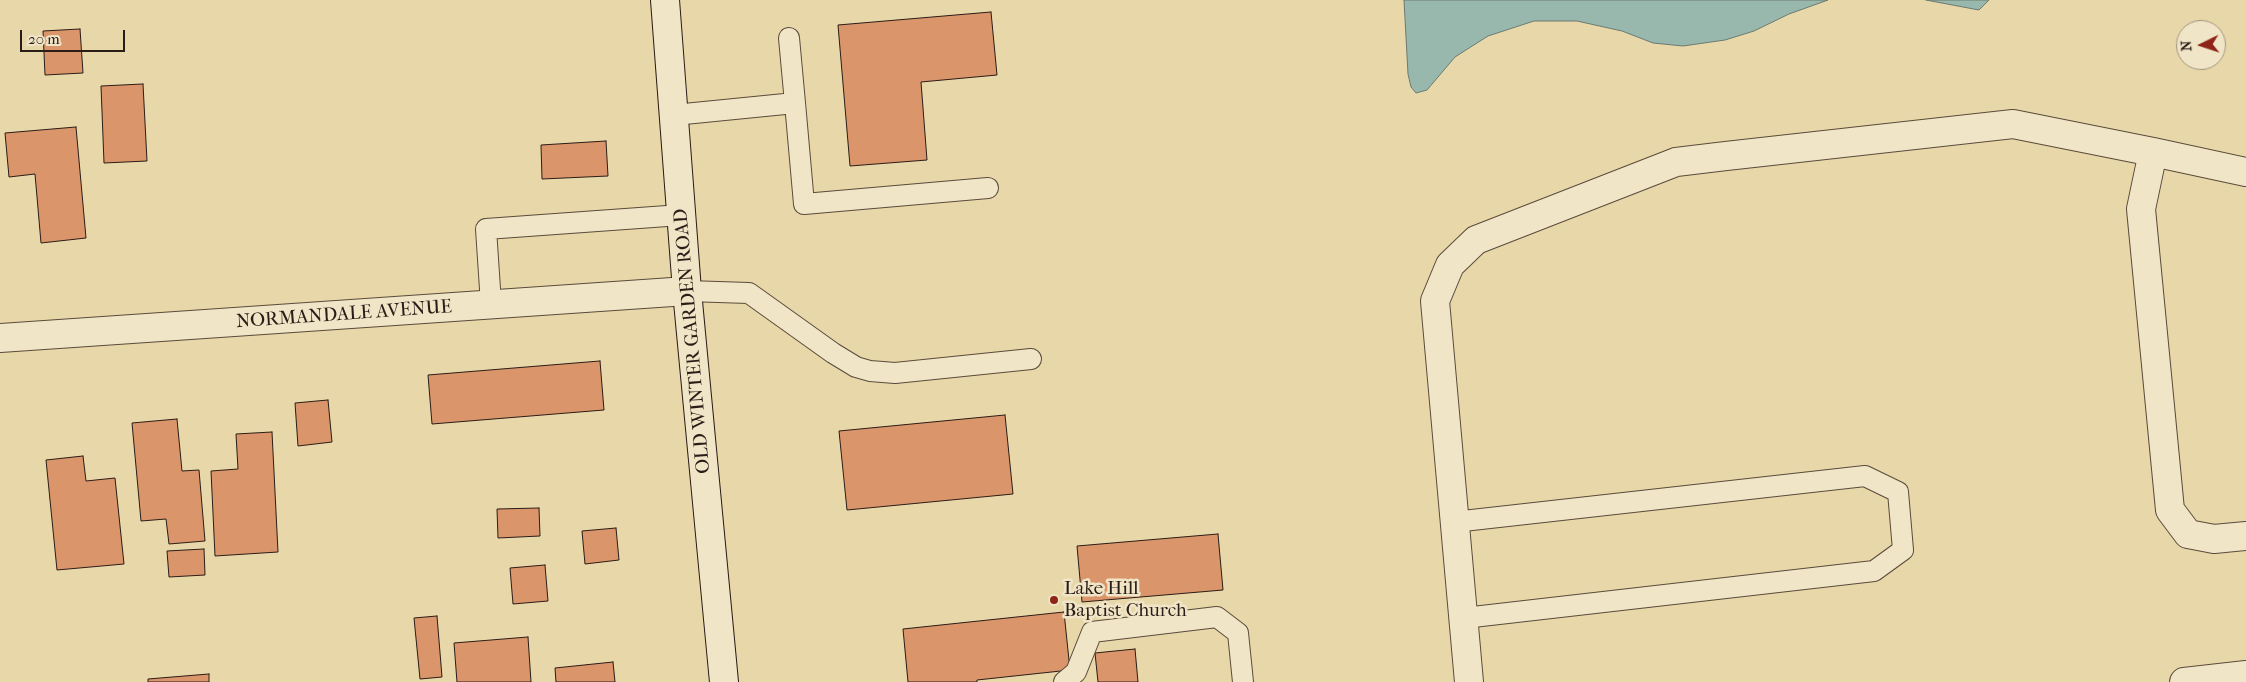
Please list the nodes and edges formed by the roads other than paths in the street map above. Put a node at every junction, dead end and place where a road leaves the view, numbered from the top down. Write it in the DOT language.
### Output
graph roads {
  1 [pos="665,0"];
  2 [pos="789,38"];
  3 [pos="795,103"];
  4 [pos="674,115"];
  5 [pos="2154,152"];
  6 [pos="2246,172"];
  7 [pos="988,188"];
  8 [pos="681,215"];
  9 [pos="687,291"];
  10 [pos="491,304"];
  11 [pos="0,338"];
  12 [pos="1030,359"];
  13 [pos="1454,522"];
  14 [pos="2246,536"];
  15 [pos="1464,618"];
  16 [pos="2246,675"];
  17 [pos="724,682"];
  18 [pos="1064,682"];
  19 [pos="1243,682"];
  20 [pos="1469,682"];
  21 [pos="2184,682"];
  1 -- 4 [label="street, OLD WINTER GARDEN ROAD"];
  2 -- 3 [label="lane"];
  3 -- 4 [label="lane"];
  3 -- 7 [label="lane"];
  4 -- 8 [label="street, OLD WINTER GARDEN ROAD"];
  5 -- 6 [label="street"];
  5 -- 13 [label="street"];
  5 -- 14 [label="street"];
  8 -- 9 [label="street, OLD WINTER GARDEN ROAD"];
  8 -- 10 [label="lane"];
  9 -- 10 [label="street, NORMANDALE AVENUE"];
  9 -- 12 [label="lane"];
  9 -- 17 [label="street, OLD WINTER GARDEN ROAD"];
  10 -- 11 [label="street, NORMANDALE AVENUE"];
  13 -- 15 [label="street"];
  13 -- 15 [label="lane"];
  15 -- 20 [label="street"];
  16 -- 21 [label="street"];
  18 -- 19 [label="lane"];
}
